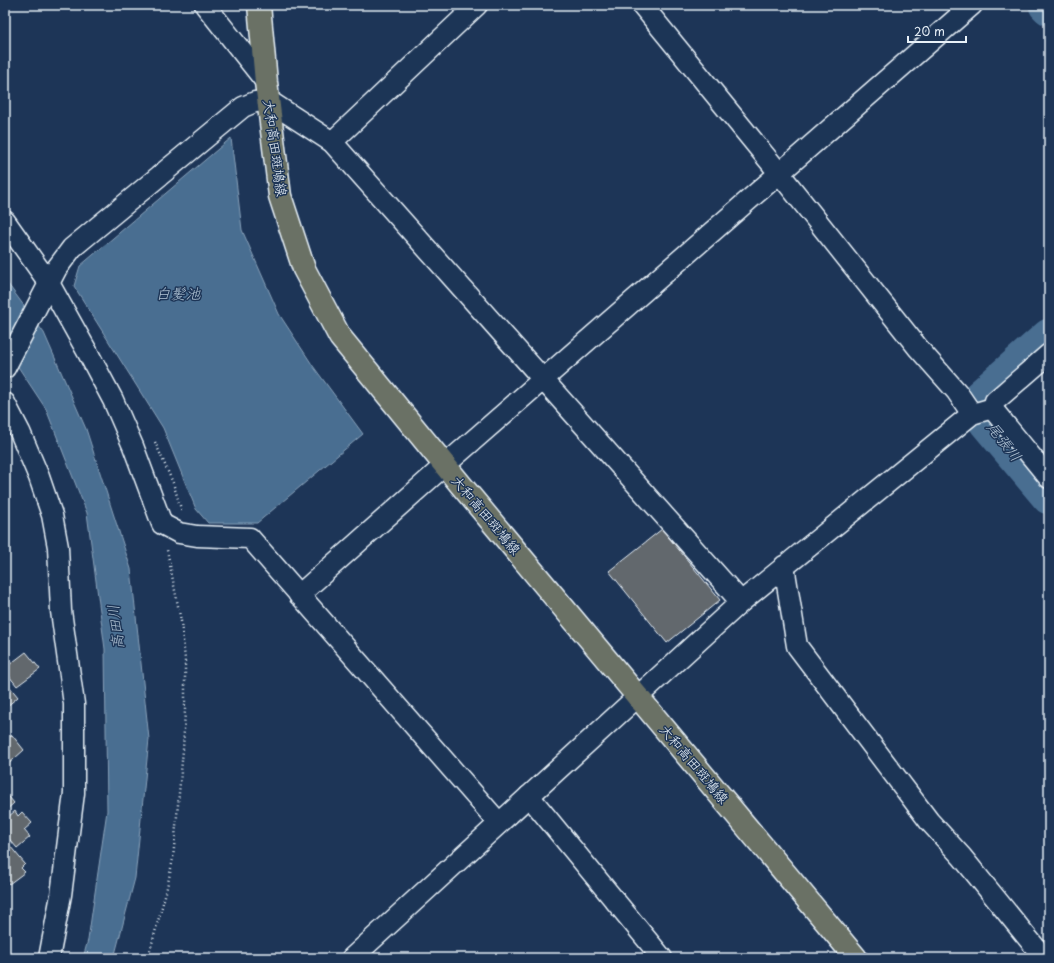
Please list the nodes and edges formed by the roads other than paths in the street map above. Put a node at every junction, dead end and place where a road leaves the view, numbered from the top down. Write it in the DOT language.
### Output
graph roads {
  1 [pos="205,5"];
  2 [pos="259,5"];
  3 [pos="477,5"];
  4 [pos="642,5"];
  5 [pos="972,5"];
  6 [pos="268,92"];
  7 [pos="332,142"];
  8 [pos="780,174"];
  9 [pos="5,220"];
  10 [pos="46,290"];
  11 [pos="1049,354"];
  12 [pos="5,368"];
  13 [pos="543,380"];
  14 [pos="5,403"];
  15 [pos="984,410"];
  16 [pos="445,465"];
  17 [pos="1049,478"];
  18 [pos="784,566"];
  19 [pos="299,595"];
  20 [pos="741,602"];
  21 [pos="638,696"];
  22 [pos="529,796"];
  23 [pos="499,823"];
  24 [pos="49,958"];
  25 [pos="352,958"];
  26 [pos="662,958"];
  27 [pos="856,958"];
  28 [pos="1044,958"];
  1 -- 6 [label="street"];
  2 -- 6 [label="main road, 大和高田斑鳩線"];
  3 -- 7 [label="street"];
  4 -- 8 [label="street"];
  5 -- 8 [label="street"];
  6 -- 7 [label="street"];
  6 -- 10 [label="street"];
  6 -- 16 [label="main road, 大和高田斑鳩線"];
  7 -- 13 [label="street"];
  8 -- 13 [label="street"];
  8 -- 15 [label="street"];
  9 -- 10 [label="street"];
  10 -- 12 [label="street"];
  10 -- 19 [label="street"];
  11 -- 15 [label="street"];
  13 -- 16 [label="street"];
  13 -- 20 [label="street"];
  14 -- 24 [label="street"];
  15 -- 17 [label="street"];
  15 -- 18 [label="street"];
  16 -- 19 [label="street"];
  16 -- 21 [label="main road, 大和高田斑鳩線"];
  18 -- 20 [label="street"];
  18 -- 28 [label="street"];
  19 -- 23 [label="street"];
  20 -- 21 [label="street"];
  21 -- 22 [label="street"];
  21 -- 27 [label="main road, 大和高田斑鳩線"];
  22 -- 23 [label="street"];
  22 -- 26 [label="street"];
  23 -- 25 [label="street"];
}
